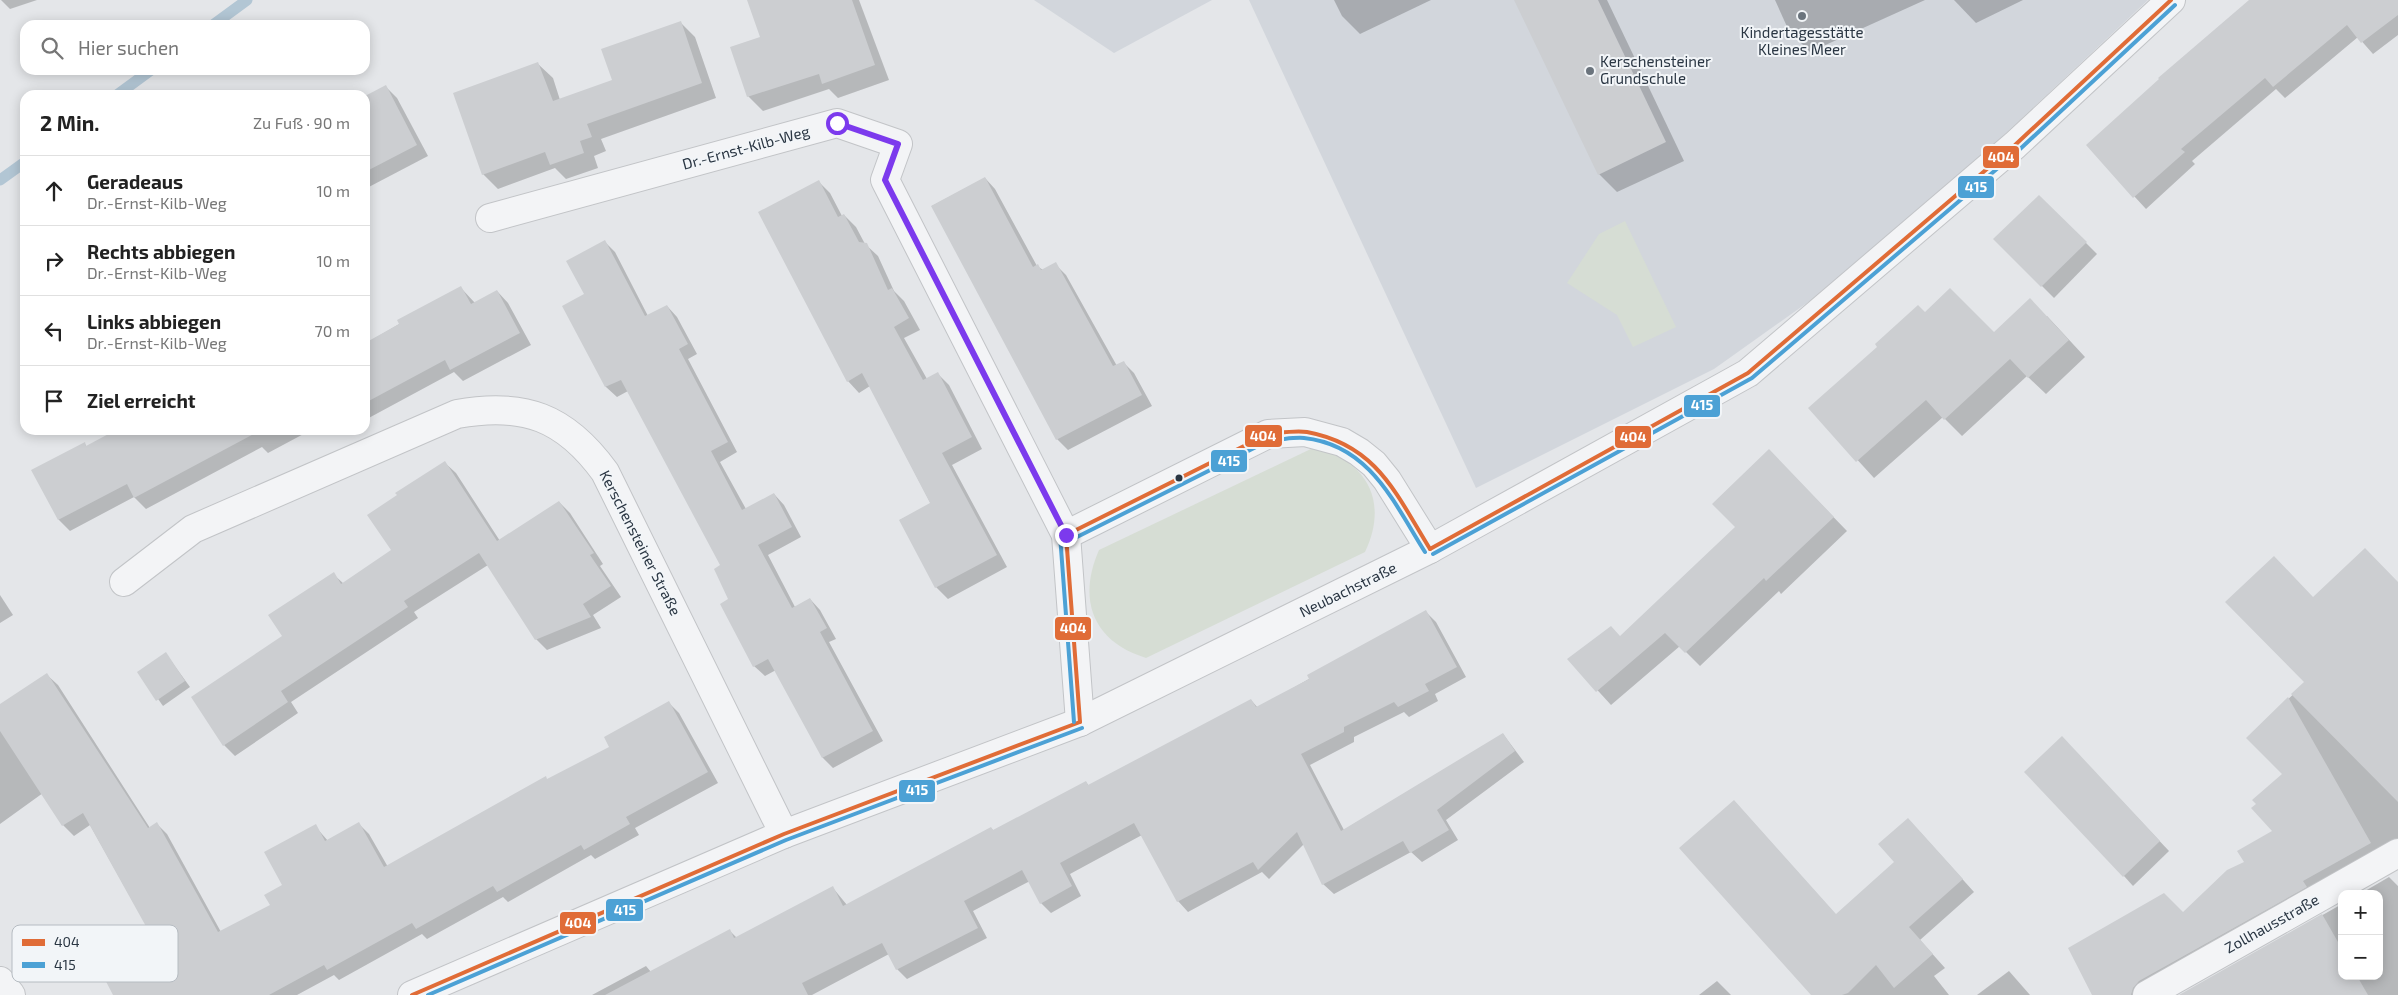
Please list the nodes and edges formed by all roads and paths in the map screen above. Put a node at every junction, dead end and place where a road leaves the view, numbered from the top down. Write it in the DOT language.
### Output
graph roads {
  1 [pos="2171,0"];
  2 [pos="490,218"];
  3 [pos="1066,535"];
  4 [pos="1430,550"];
  5 [pos="124,582"];
  6 [pos="1080,722"];
  7 [pos="784,834"];
  8 [pos="2398,853"];
  9 [pos="0,981"];
  10 [pos="11,995"];
  11 [pos="412,995"];
  12 [pos="2147,995"];
  1 -- 4 [label="street, Neubachstraße"];
  2 -- 3 [label="street, Dr.-Ernst-Kilb-Weg"];
  3 -- 4 [label="street"];
  3 -- 6 [label="street, Dr.-Ernst-Kilb-Weg"];
  4 -- 6 [label="street, Neubachstraße"];
  5 -- 7 [label="street, Kerschensteiner Straße"];
  6 -- 7 [label="street, Neubachstraße"];
  7 -- 11 [label="street, Neubachstraße"];
  8 -- 12 [label="street, Zollhausstraße"];
  9 -- 10 [label="street"];
}
